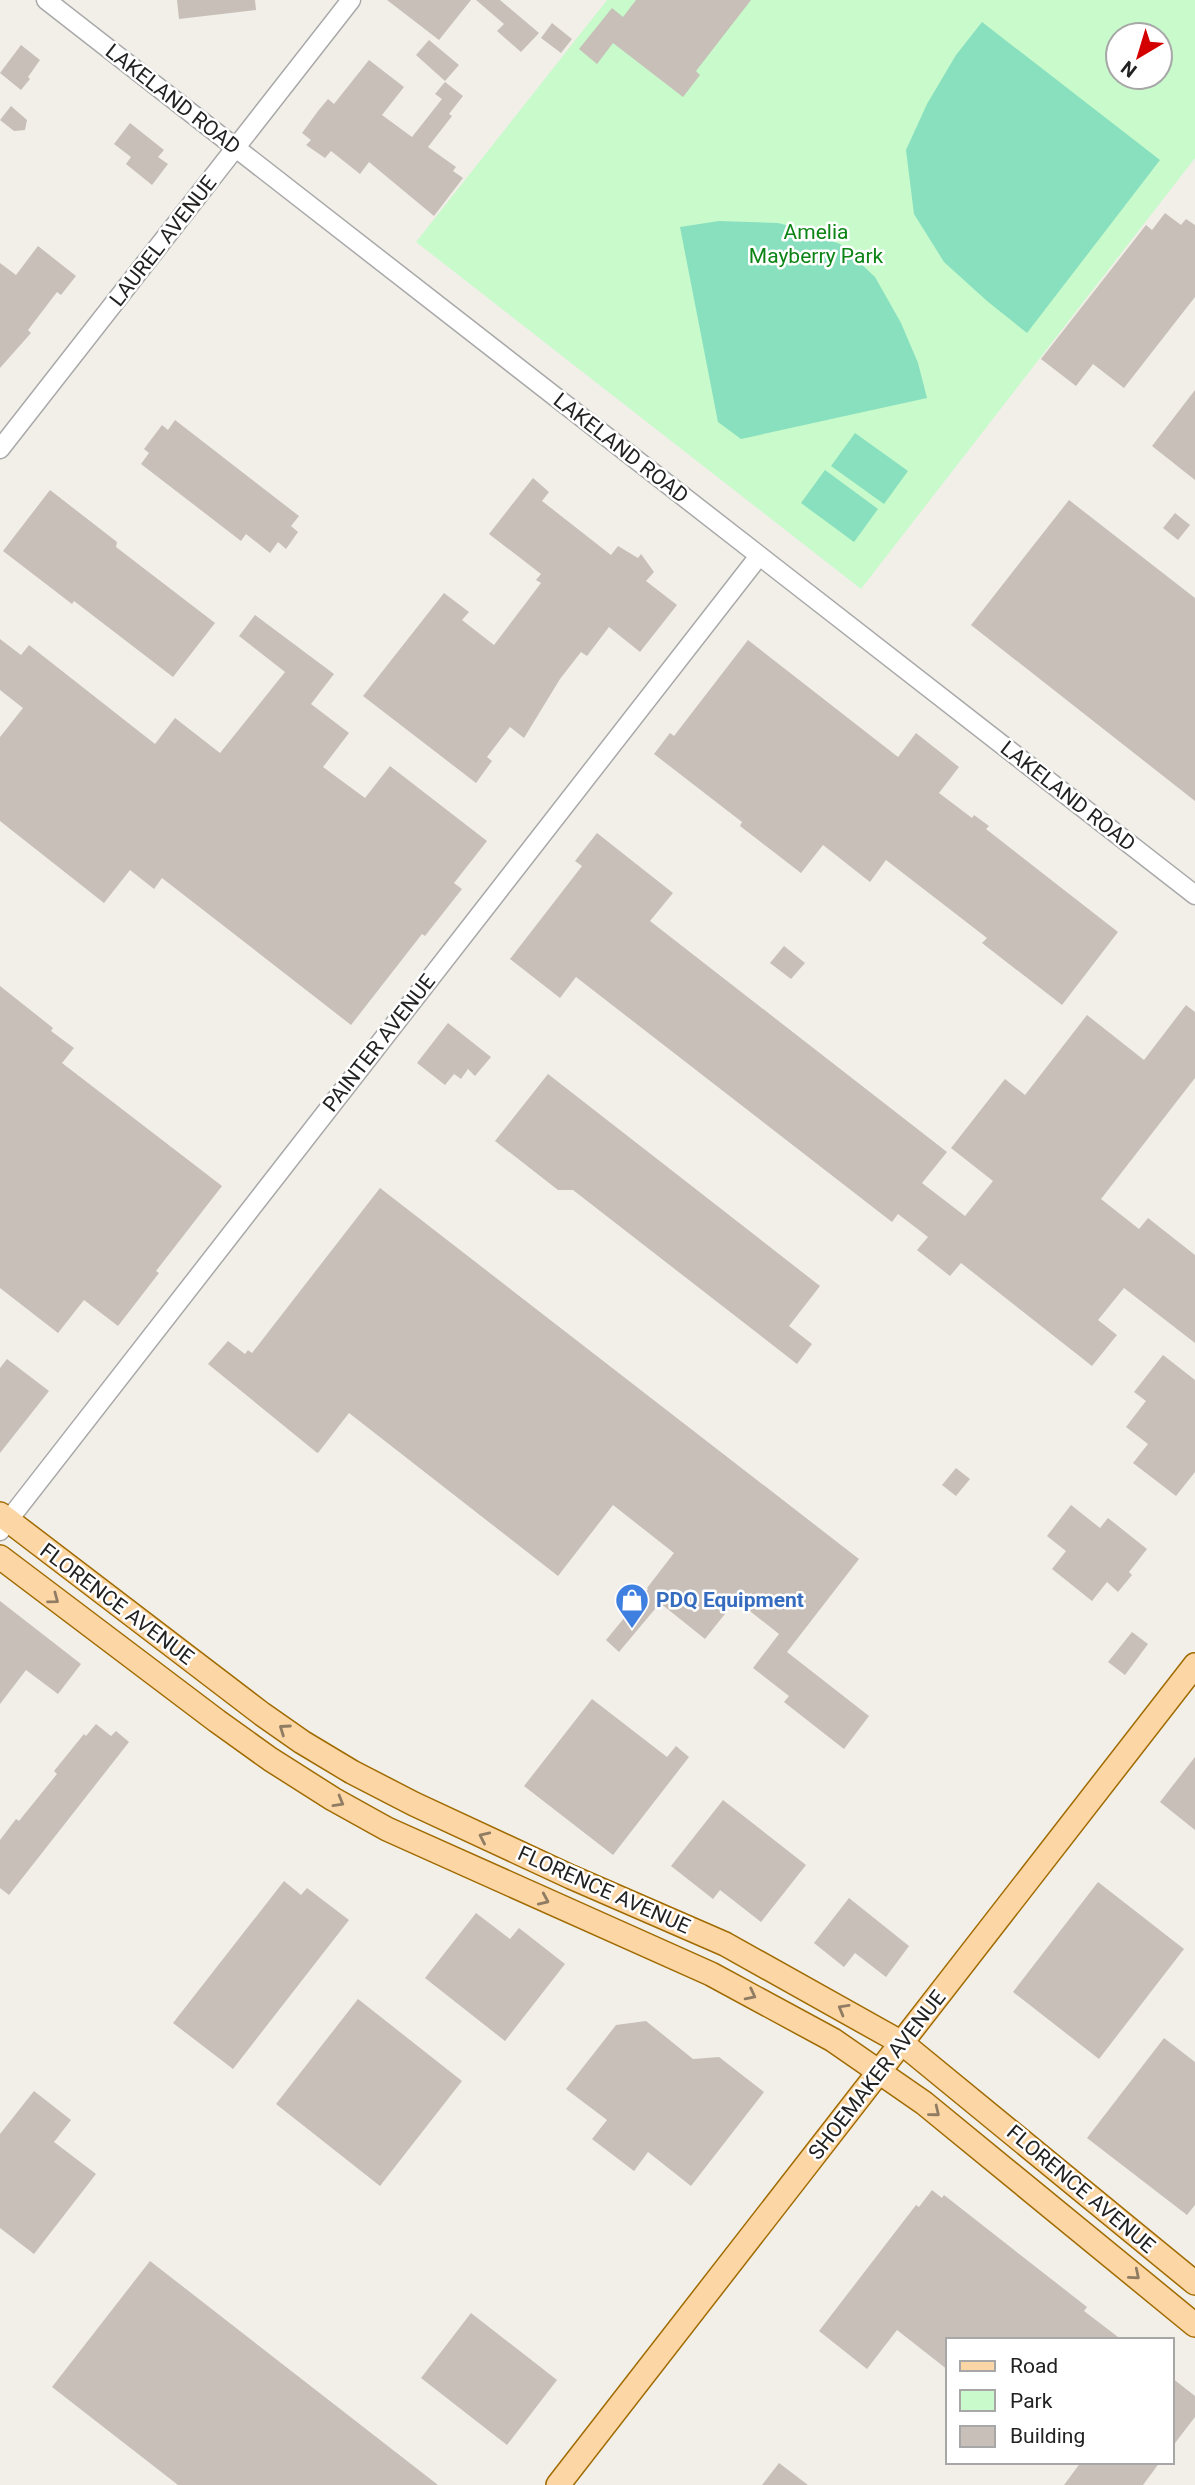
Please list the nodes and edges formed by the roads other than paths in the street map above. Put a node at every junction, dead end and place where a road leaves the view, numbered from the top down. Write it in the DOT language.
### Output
graph roads {
  1 [pos="46,0"];
  2 [pos="351,0"];
  3 [pos="235,147"];
  4 [pos="0,449"];
  5 [pos="759,556"];
  6 [pos="1195,895"];
  7 [pos="3,1522"];
  8 [pos="0,1558"];
  9 [pos="1195,1665"];
  10 [pos="902,2043"];
  11 [pos="879,2073"];
  12 [pos="1189,2278"];
  13 [pos="1163,2299"];
  14 [pos="1195,2325"];
  15 [pos="558,2485"];
  1 -- 3 [label="street, LAKELAND ROAD"];
  2 -- 3 [label="street, LAUREL AVENUE"];
  3 -- 4 [label="street, LAUREL AVENUE"];
  3 -- 5 [label="street, LAKELAND ROAD"];
  5 -- 6 [label="street, LAKELAND ROAD"];
  5 -- 7 [label="street, PAINTER AVENUE"];
  10 -- 7 [label="main road, FLORENCE AVENUE, one-way"];
  8 -- 11 [label="main road, FLORENCE AVENUE, one-way"];
  9 -- 10 [label="main road, SHOEMAKER AVENUE"];
  10 -- 11 [label="main road, SHOEMAKER AVENUE"];
  10 -- 12 [label="main road, FLORENCE AVENUE"];
  11 -- 13 [label="main road, FLORENCE AVENUE, one-way"];
  11 -- 15 [label="main road, SHOEMAKER AVENUE"];
  12 -- 13 [label="main road"];
  13 -- 14 [label="main road, FLORENCE AVENUE"];
}
